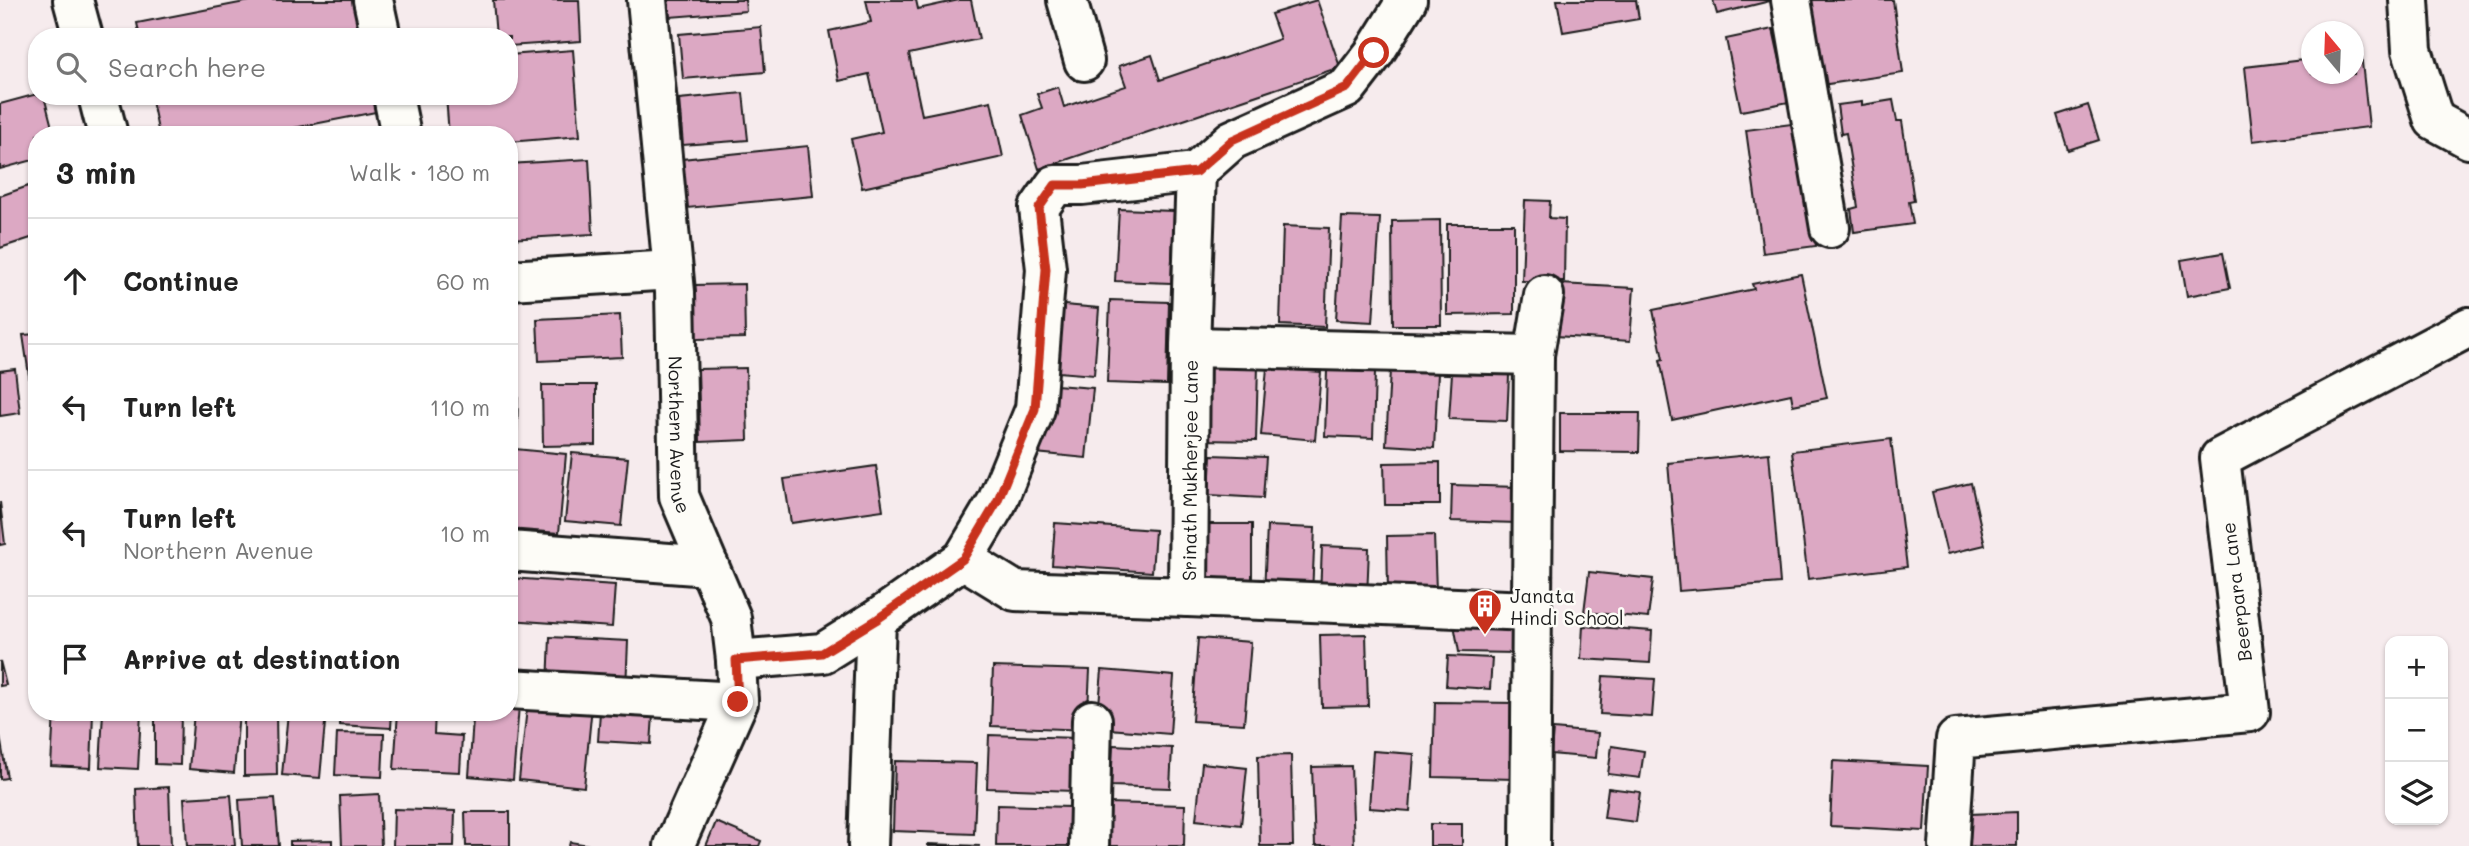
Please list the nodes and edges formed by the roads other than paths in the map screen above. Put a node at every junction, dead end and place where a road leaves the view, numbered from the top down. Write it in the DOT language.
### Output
graph roads {
  1 [pos="73,0"];
  2 [pos="373,0"];
  3 [pos="647,0"];
  4 [pos="1067,0"];
  5 [pos="1406,0"];
  6 [pos="1791,0"];
  7 [pos="2409,0"];
  8 [pos="81,28"];
  9 [pos="379,28"];
  10 [pos="1084,61"];
  11 [pos="100,105"];
  12 [pos="106,126"];
  13 [pos="2469,139"];
  14 [pos="1196,172"];
  15 [pos="1830,228"];
  16 [pos="673,270"];
  17 [pos="518,279"];
  18 [pos="1544,295"];
  19 [pos="2469,327"];
  20 [pos="1190,346"];
  21 [pos="1534,355"];
  22 [pos="518,552"];
  23 [pos="963,559"];
  24 [pos="709,566"];
  25 [pos="1188,597"];
  26 [pos="1530,611"];
  27 [pos="876,620"];
  28 [pos="736,660"];
  29 [pos="518,690"];
  30 [pos="738,702"];
  31 [pos="1092,720"];
  32 [pos="674,846"];
  33 [pos="868,846"];
  34 [pos="1089,846"];
  35 [pos="1530,846"];
  36 [pos="1949,846"];
  1 -- 8 [label="street"];
  2 -- 9 [label="street"];
  3 -- 16 [label="street, Northern Avenue"];
  4 -- 10 [label="street"];
  5 -- 14 [label="street"];
  6 -- 15 [label="street"];
  7 -- 13 [label="street"];
  11 -- 12 [label="street"];
  14 -- 20 [label="street"];
  14 -- 23 [label="street"];
  16 -- 17 [label="street"];
  16 -- 24 [label="street, Northern Avenue"];
  18 -- 21 [label="street"];
  19 -- 36 [label="street, Beerpara Lane"];
  20 -- 21 [label="street, Srinath Mukherjee Lane"];
  20 -- 25 [label="street, Srinath Mukherjee Lane"];
  21 -- 26 [label="street"];
  22 -- 24 [label="street"];
  23 -- 25 [label="street"];
  23 -- 27 [label="street"];
  24 -- 28 [label="street, Northern Avenue"];
  25 -- 26 [label="street, Srinath Mukherjee Lane"];
  26 -- 35 [label="street"];
  27 -- 28 [label="street"];
  27 -- 33 [label="street"];
  28 -- 30 [label="street, Northern Avenue"];
  29 -- 30 [label="street"];
  30 -- 32 [label="street, Northern Avenue"];
  31 -- 34 [label="street"];
}
